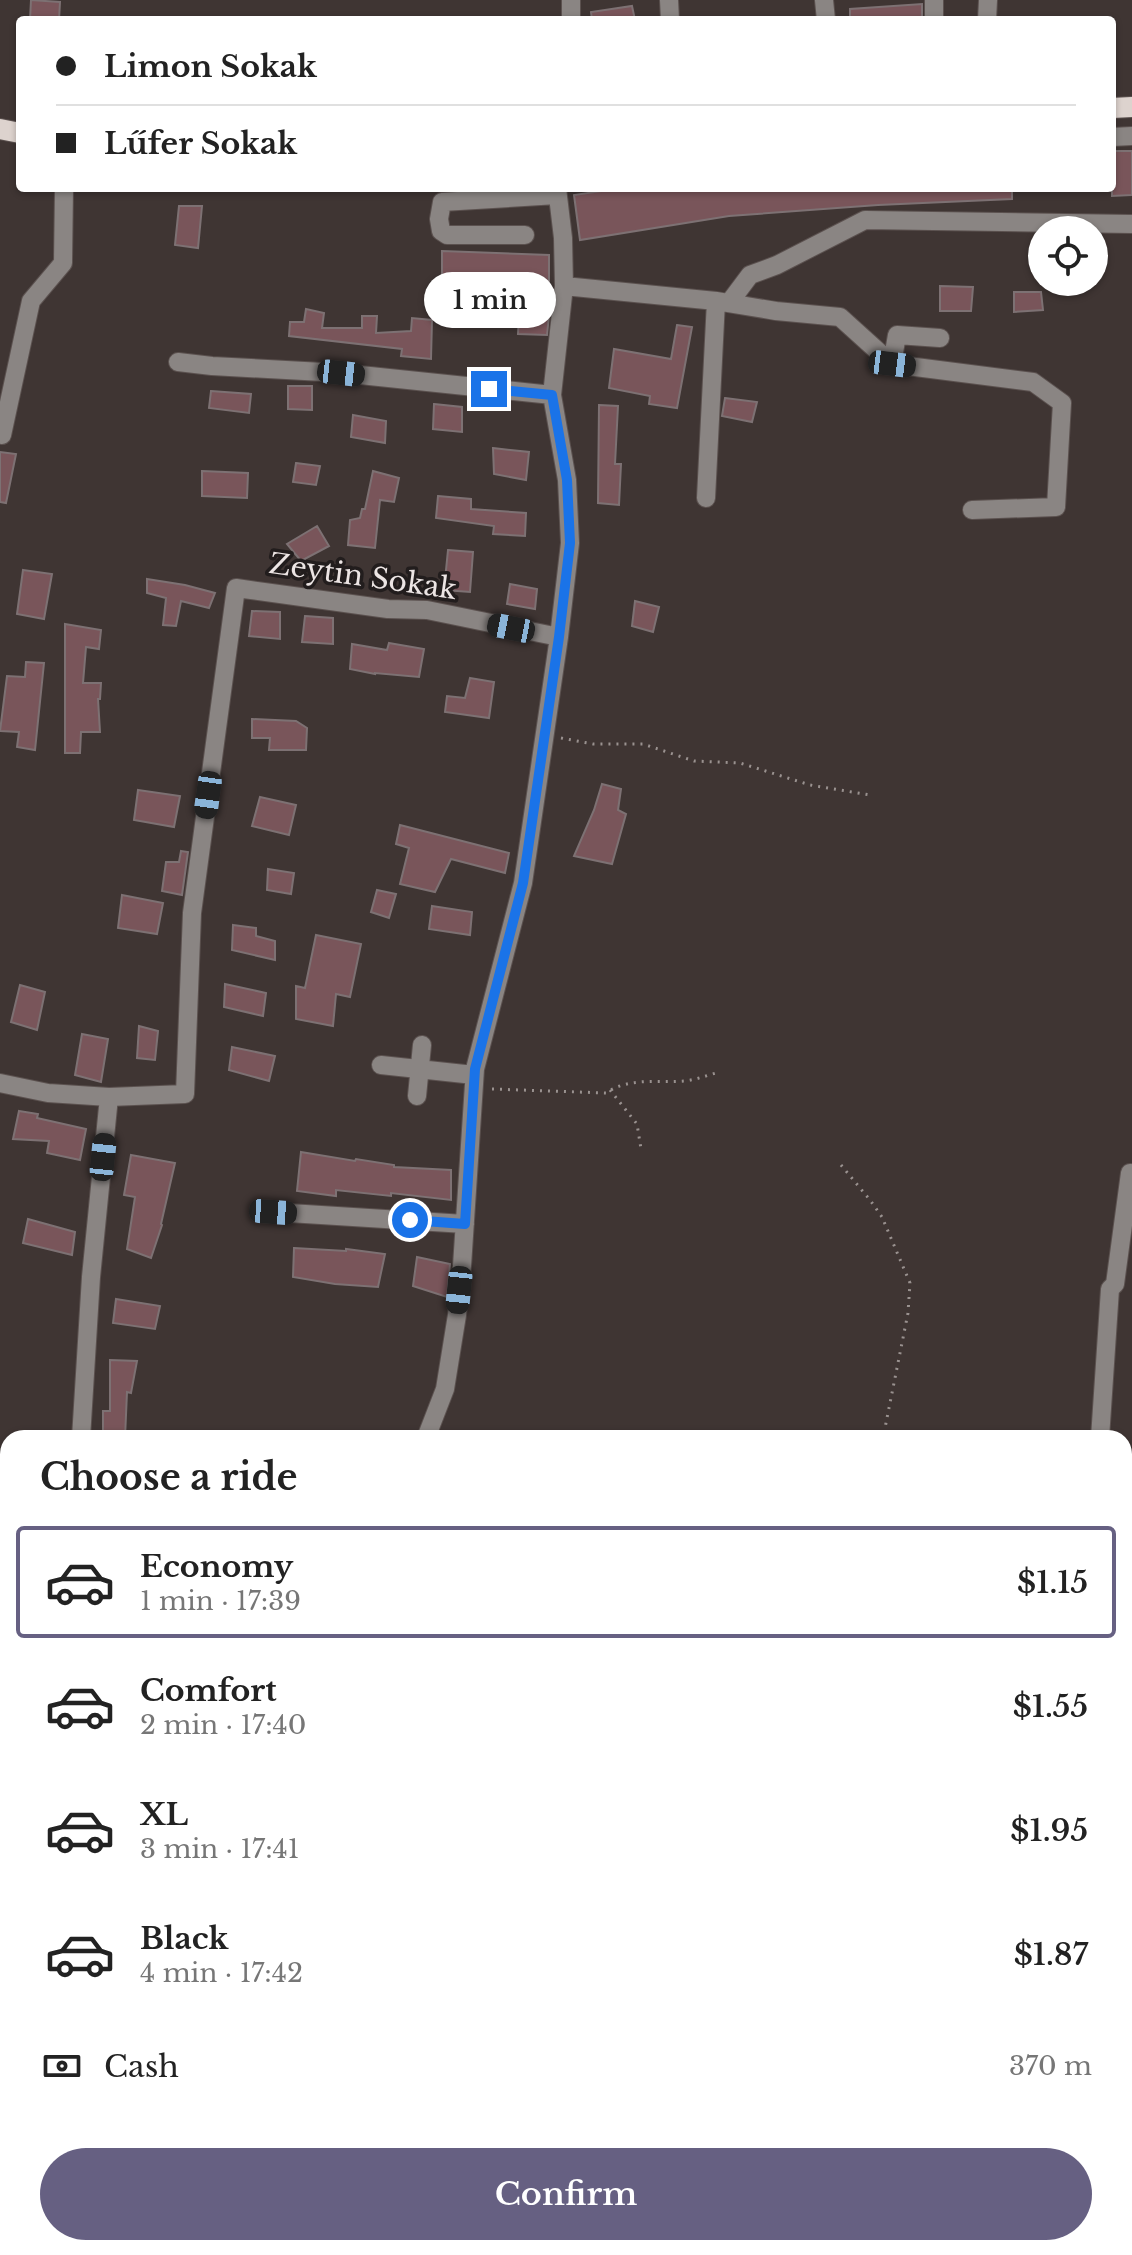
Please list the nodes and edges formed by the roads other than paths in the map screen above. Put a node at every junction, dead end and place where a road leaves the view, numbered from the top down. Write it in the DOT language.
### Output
graph roads {
  1 [pos="64,192"];
  2 [pos="547,192"];
  3 [pos="557,192"];
  4 [pos="1132,224"];
  5 [pos="525,235"];
  6 [pos="564,286"];
  7 [pos="722,302"];
  8 [pos="940,338"];
  9 [pos="178,362"];
  10 [pos="892,364"];
  11 [pos="552,395"];
  12 [pos="2,435"];
  13 [pos="706,498"];
  14 [pos="972,510"];
  15 [pos="559,637"];
  16 [pos="422,1045"];
  17 [pos="381,1065"];
  18 [pos="421,1069"];
  19 [pos="473,1081"];
  20 [pos="0,1083"];
  21 [pos="417,1096"];
  22 [pos="109,1097"];
  23 [pos="1130,1173"];
  24 [pos="273,1212"];
  25 [pos="465,1224"];
  26 [pos="81,1430"];
  27 [pos="429,1430"];
  28 [pos="1101,1430"];
  1 -- 12 [label="street"];
  2 -- 5 [label="street"];
  3 -- 6 [label="street"];
  4 -- 7 [label="street"];
  6 -- 7 [label="street"];
  6 -- 11 [label="street"];
  7 -- 10 [label="street"];
  7 -- 13 [label="street"];
  8 -- 10 [label="street"];
  9 -- 11 [label="street"];
  10 -- 14 [label="street"];
  11 -- 15 [label="street"];
  15 -- 19 [label="street"];
  15 -- 22 [label="street, Zeytin Sokak"];
  16 -- 18 [label="street"];
  17 -- 18 [label="street"];
  18 -- 19 [label="street"];
  18 -- 21 [label="street"];
  19 -- 25 [label="street"];
  20 -- 22 [label="street"];
  22 -- 26 [label="street"];
  23 -- 28 [label="street"];
  24 -- 25 [label="street"];
  25 -- 27 [label="street"];
}
